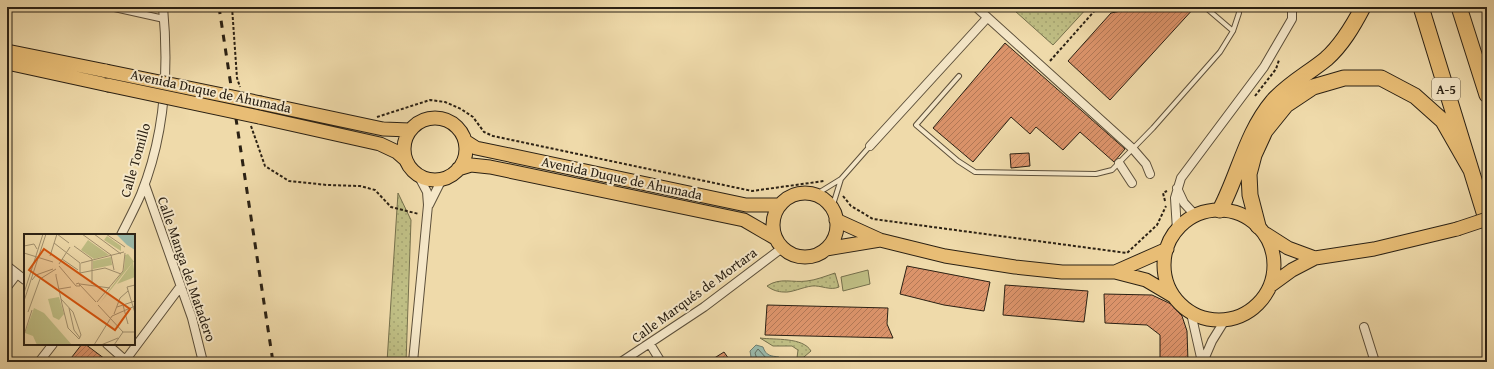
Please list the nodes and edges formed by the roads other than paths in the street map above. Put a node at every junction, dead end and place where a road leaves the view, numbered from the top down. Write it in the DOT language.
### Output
graph roads {
  1 [pos="110,7"];
  2 [pos="163,7"];
  3 [pos="976,7"];
  4 [pos="1205,7"];
  5 [pos="1238,7"];
  6 [pos="1292,7"];
  7 [pos="1363,7"];
  8 [pos="1421,7"];
  9 [pos="1459,7"];
  10 [pos="988,18"];
  11 [pos="164,19"];
  12 [pos="1233,30"];
  13 [pos="7,50"];
  14 [pos="7,63"];
  15 [pos="959,76"];
  16 [pos="1487,95"];
  17 [pos="410,130"];
  18 [pos="465,141"];
  19 [pos="870,146"];
  20 [pos="1133,149"];
  21 [pos="405,159"];
  22 [pos="1119,162"];
  23 [pos="458,169"];
  24 [pos="1471,170"];
  25 [pos="1150,174"];
  26 [pos="418,175"];
  27 [pos="442,179"];
  28 [pos="841,179"];
  29 [pos="1132,182"];
  30 [pos="145,185"];
  31 [pos="1176,188"];
  32 [pos="815,195"];
  33 [pos="428,205"];
  34 [pos="779,205"];
  35 [pos="1220,210"];
  36 [pos="834,214"];
  37 [pos="1196,216"];
  38 [pos="1487,219"];
  39 [pos="1487,222"];
  40 [pos="1177,230"];
  41 [pos="1262,230"];
  42 [pos="121,234"];
  43 [pos="880,240"];
  44 [pos="778,243"];
  45 [pos="826,249"];
  46 [pos="1166,249"];
  47 [pos="1315,258"];
  48 [pos="7,266"];
  49 [pos="1115,272"];
  50 [pos="17,274"];
  51 [pos="24,279"];
  52 [pos="1270,286"];
  53 [pos="7,287"];
  54 [pos="180,287"];
  55 [pos="1173,296"];
  56 [pos="1191,313"];
  57 [pos="1225,320"];
  58 [pos="1364,327"];
  59 [pos="650,344"];
  60 [pos="52,345"];
  61 [pos="108,345"];
  62 [pos="125,361"];
  63 [pos="39,362"];
  64 [pos="203,362"];
  65 [pos="413,362"];
  66 [pos="621,362"];
  67 [pos="661,362"];
  68 [pos="1202,362"];
  69 [pos="1375,362"];
  1 -- 11 [label="street"];
  2 -- 11 [label="street, Calle Tomillo"];
  3 -- 10 [label="street"];
  4 -- 12 [label="lane"];
  5 -- 12 [label="lane"];
  6 -- 31 [label="street"];
  7 -- 35 [label="highway"];
  8 -- 24 [label="highway, A-5"];
  9 -- 16 [label="highway, A-5"];
  10 -- 19 [label="street"];
  10 -- 20 [label="street"];
  11 -- 30 [label="street, Calle Tomillo"];
  12 -- 20 [label="lane"];
  13 -- 17 [label="main road, Avenida Duque de Ahumada, bridge"];
  14 -- 21 [label="main road, Avenida Duque de Ahumada, bridge"];
  15 -- 22 [label="lane"];
  17 -- 18 [label="main road"];
  17 -- 21 [label="main road"];
  18 -- 23 [label="main road"];
  18 -- 34 [label="main road, Avenida Duque de Ahumada"];
  19 -- 28 [label="lane"];
  20 -- 22 [label="lane"];
  20 -- 25 [label="street"];
  21 -- 26 [label="main road"];
  22 -- 29 [label="street"];
  23 -- 27 [label="main road"];
  23 -- 44 [label="main road, Avenida Duque de Ahumada"];
  24 -- 39 [label="highway, A-5"];
  24 -- 41 [label="highway"];
  26 -- 27 [label="main road"];
  26 -- 33 [label="street"];
  27 -- 33 [label="street"];
  28 -- 32 [label="lane"];
  28 -- 36 [label="lane"];
  30 -- 42 [label="street, Calle Tomillo"];
  30 -- 54 [label="street, Calle Manga del Matadero"];
  31 -- 37 [label="street"];
  31 -- 40 [label="street"];
  32 -- 34 [label="main road"];
  32 -- 36 [label="main road"];
  33 -- 65 [label="street"];
  34 -- 44 [label="main road"];
  35 -- 37 [label="main road"];
  35 -- 41 [label="main road"];
  36 -- 43 [label="main road"];
  36 -- 45 [label="main road"];
  37 -- 40 [label="main road"];
  38 -- 47 [label="main road, bridge"];
  40 -- 46 [label="main road"];
  41 -- 47 [label="main road"];
  41 -- 52 [label="main road"];
  43 -- 45 [label="main road"];
  43 -- 49 [label="main road"];
  44 -- 45 [label="main road"];
  44 -- 59 [label="street, Calle Marqués de Mortara"];
  46 -- 49 [label="main road"];
  46 -- 55 [label="main road"];
  47 -- 52 [label="main road"];
  48 -- 50 [label="street"];
  49 -- 55 [label="main road"];
  50 -- 51 [label="street"];
  50 -- 53 [label="street"];
  52 -- 57 [label="main road"];
  54 -- 62 [label="street"];
  54 -- 64 [label="street, Calle Manga del Matadero"];
  55 -- 56 [label="main road"];
  56 -- 57 [label="main road"];
  56 -- 68 [label="street"];
  57 -- 68 [label="street"];
  58 -- 69 [label="street"];
  59 -- 66 [label="street, Calle Marqués de Mortara"];
  59 -- 67 [label="street"];
  60 -- 63 [label="street"];
  61 -- 62 [label="street"];
}
